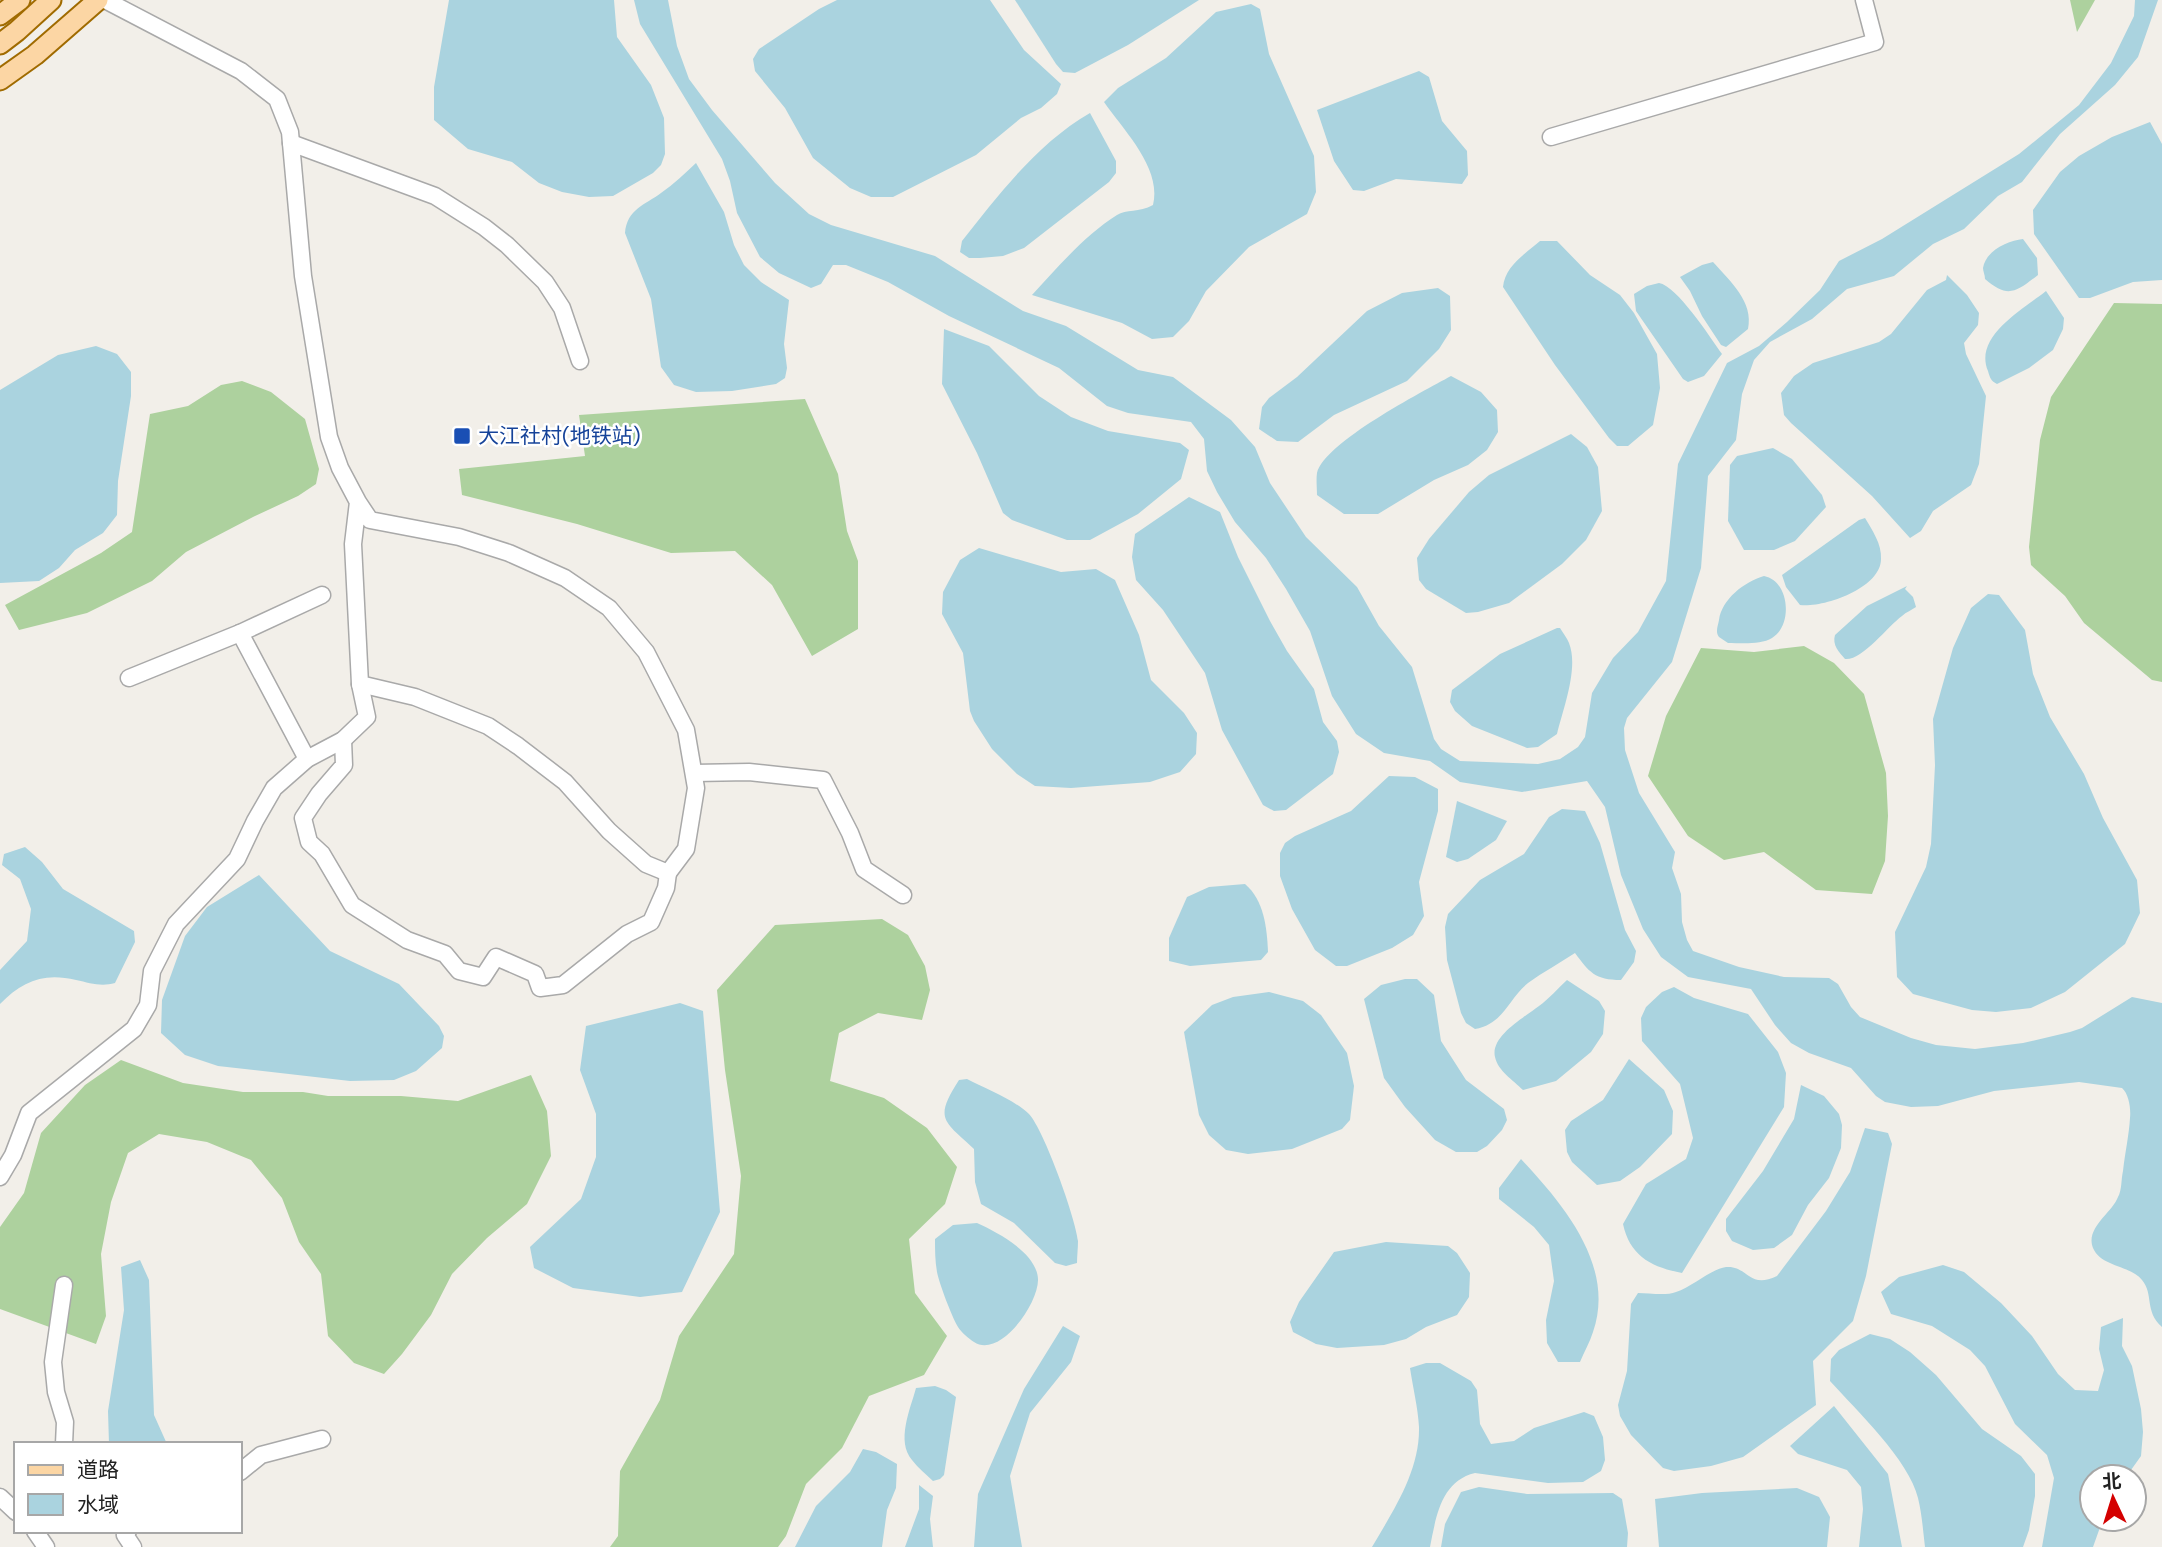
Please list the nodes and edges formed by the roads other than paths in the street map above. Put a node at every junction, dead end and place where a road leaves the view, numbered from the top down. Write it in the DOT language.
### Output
graph roads {
  1 [pos="20,0"];
  2 [pos="51,0"];
  3 [pos="60,0"];
  4 [pos="98,0"];
  5 [pos="105,0"];
  6 [pos="1864,0"];
  7 [pos="0,15"];
  8 [pos="0,44"];
  9 [pos="35,55"];
  10 [pos="0,80"];
  11 [pos="1551,136"];
  12 [pos="291,144"];
  13 [pos="580,361"];
  14 [pos="358,502"];
  15 [pos="322,595"];
  16 [pos="240,633"];
  17 [pos="129,678"];
  18 [pos="360,684"];
  19 [pos="343,740"];
  20 [pos="307,759"];
  21 [pos="694,773"];
  22 [pos="668,873"];
  23 [pos="903,895"];
  24 [pos="0,1177"];
  25 [pos="64,1285"];
  26 [pos="322,1439"];
  27 [pos="64,1442"];
  28 [pos="242,1470"];
  29 [pos="0,1497"];
  30 [pos="14,1510"];
  1 -- 7 [label="main road"];
  2 -- 8 [label="main road"];
  3 -- 9 [label="main road"];
  4 -- 9 [label="main road"];
  5 -- 12 [label="street"];
  6 -- 11 [label="street"];
  9 -- 10 [label="main road"];
  12 -- 13 [label="street"];
  12 -- 14 [label="street"];
  14 -- 18 [label="street"];
  14 -- 21 [label="street"];
  15 -- 16 [label="street"];
  16 -- 17 [label="street"];
  16 -- 20 [label="street"];
  18 -- 19 [label="street"];
  18 -- 22 [label="street"];
  19 -- 20 [label="street"];
  19 -- 22 [label="street"];
  20 -- 24 [label="street"];
  21 -- 22 [label="street"];
  21 -- 23 [label="street"];
  25 -- 27 [label="street"];
  26 -- 28 [label="street"];
  29 -- 30 [label="street"];
}
